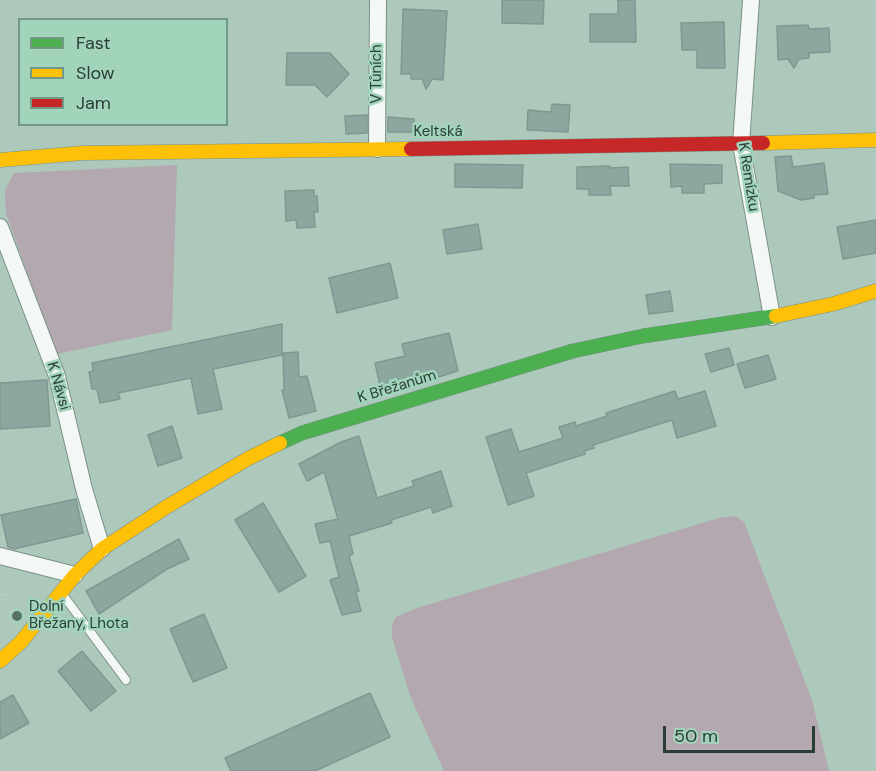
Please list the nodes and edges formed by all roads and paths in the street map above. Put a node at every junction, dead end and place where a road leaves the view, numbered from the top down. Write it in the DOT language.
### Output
graph roads {
  1 [pos="378,0"];
  2 [pos="751,0"];
  3 [pos="876,140"];
  4 [pos="741,144"];
  5 [pos="377,149"];
  6 [pos="0,160"];
  7 [pos="0,227"];
  8 [pos="876,291"];
  9 [pos="772,317"];
  10 [pos="102,549"];
  11 [pos="0,556"];
  12 [pos="75,575"];
  13 [pos="0,589"];
  14 [pos="61,592"];
  15 [pos="9,624"];
  16 [pos="0,661"];
  17 [pos="126,680"];
  1 -- 5 [label="street, V Tůních"];
  2 -- 4 [label="street, K Remízku"];
  3 -- 4 [label="street, Keltská"];
  4 -- 5 [label="street, Keltská"];
  4 -- 9 [label="street, K Remízku"];
  5 -- 6 [label="street, Keltská"];
  7 -- 10 [label="street, K Návsi"];
  8 -- 9 [label="street, K Břežanům"];
  9 -- 10 [label="street, K Břežanům"];
  10 -- 12 [label="street, K Břežanům"];
  11 -- 12 [label="street"];
  12 -- 14 [label="street, K Břežanům"];
  13 -- 15 [label="path"];
  14 -- 16 [label="street, K Břežanům"];
  14 -- 17 [label="lane"];
}
